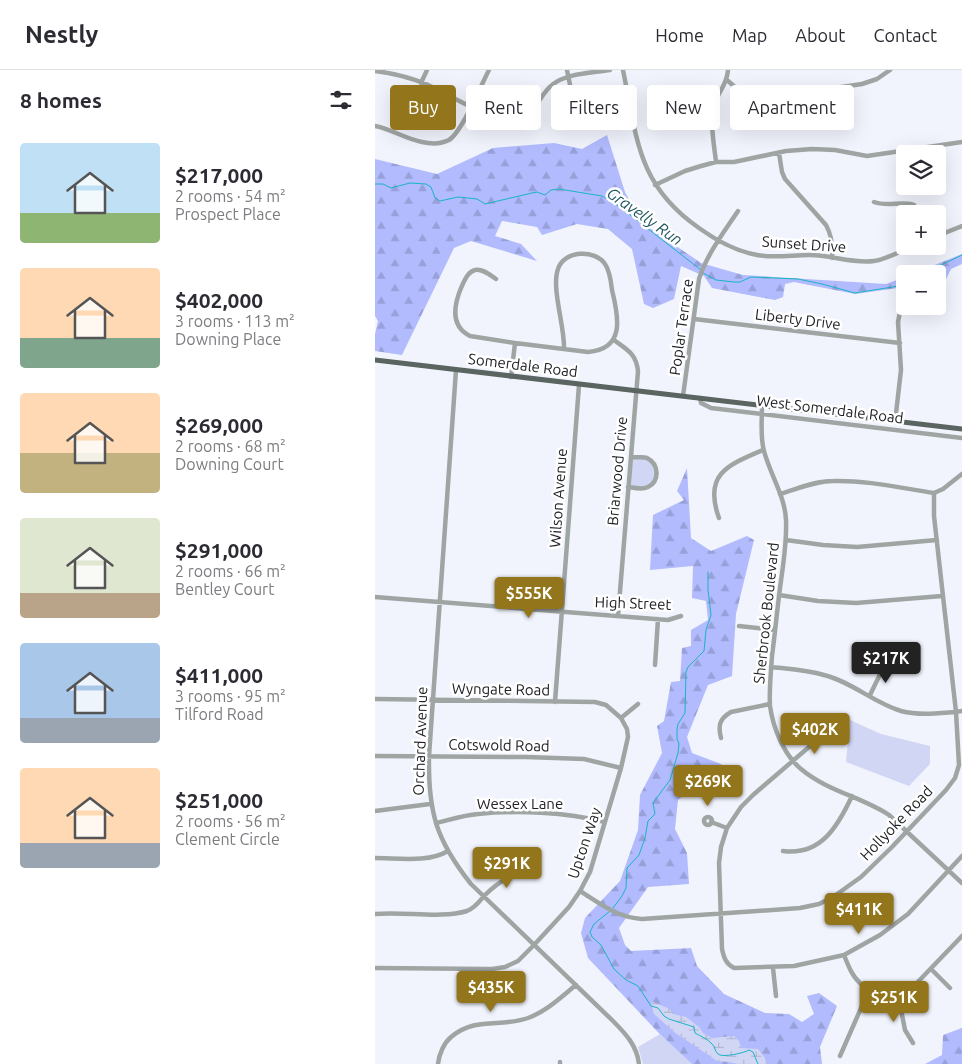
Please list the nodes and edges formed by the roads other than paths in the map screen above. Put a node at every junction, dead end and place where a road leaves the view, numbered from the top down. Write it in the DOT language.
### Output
graph roads {
  1 [pos="427,70"];
  2 [pos="489,70"];
  3 [pos="567,70"];
  4 [pos="610,70"];
  5 [pos="623,70"];
  6 [pos="728,70"];
  7 [pos="890,70"];
  8 [pos="375,71"];
  9 [pos="569,78"];
  10 [pos="727,80"];
  11 [pos="421,83"];
  12 [pos="482,85"];
  13 [pos="570,85"];
  14 [pos="541,98"];
  15 [pos="466,104"];
  16 [pos="466,116"];
  17 [pos="375,126"];
  18 [pos="962,142"];
  19 [pos="779,153"];
  20 [pos="716,162"];
  21 [pos="655,185"];
  22 [pos="874,202"];
  23 [pos="914,205"];
  24 [pos="738,211"];
  25 [pos="962,226"];
  26 [pos="946,232"];
  27 [pos="718,241"];
  28 [pos="896,252"];
  29 [pos="832,258"];
  30 [pos="496,279"];
  31 [pos="899,315"];
  32 [pos="694,318"];
  33 [pos="614,340"];
  34 [pos="515,343"];
  35 [pos="900,343"];
  36 [pos="564,349"];
  37 [pos="375,360"];
  38 [pos="456,370"];
  39 [pos="511,377"];
  40 [pos="579,385"];
  41 [pos="637,392"];
  42 [pos="667,396"];
  43 [pos="683,396"];
  44 [pos="700,398"];
  45 [pos="762,406"];
  46 [pos="762,413"];
  47 [pos="895,422"];
  48 [pos="962,429"];
  49 [pos="962,438"];
  50 [pos="763,450"];
  51 [pos="631,456"];
  52 [pos="962,474"];
  53 [pos="629,487"];
  54 [pos="780,494"];
  55 [pos="934,494"];
  56 [pos="719,518"];
  57 [pos="786,540"];
  58 [pos="937,540"];
  59 [pos="779,595"];
  60 [pos="943,596"];
  61 [pos="375,598"];
  62 [pos="440,603"];
  63 [pos="562,612"];
  64 [pos="618,616"];
  65 [pos="681,616"];
  66 [pos="658,620"];
  67 [pos="739,626"];
  68 [pos="775,630"];
  69 [pos="885,664"];
  70 [pos="655,665"];
  71 [pos="771,667"];
  72 [pos="870,695"];
  73 [pos="375,699"];
  74 [pos="433,700"];
  75 [pos="555,702"];
  76 [pos="637,704"];
  77 [pos="770,704"];
  78 [pos="962,711"];
  79 [pos="956,712"];
  80 [pos="621,718"];
  81 [pos="820,735"];
  82 [pos="721,738"];
  83 [pos="375,756"];
  84 [pos="429,756"];
  85 [pos="793,762"];
  86 [pos="621,768"];
  87 [pos="853,796"];
  88 [pos="430,804"];
  89 [pos="375,811"];
  90 [pos="605,822"];
  91 [pos="711,822"];
  92 [pos="436,823"];
  93 [pos="727,828"];
  94 [pos="907,831"];
  95 [pos="448,851"];
  96 [pos="783,851"];
  97 [pos="962,856"];
  98 [pos="375,858"];
  99 [pos="527,871"];
  100 [pos="949,871"];
  101 [pos="962,883"];
  102 [pos="581,891"];
  103 [pos="484,897"];
  104 [pos="375,914"];
  105 [pos="720,915"];
  106 [pos="962,936"];
  107 [pos="534,945"];
  108 [pos="844,955"];
  109 [pos="375,968"];
  110 [pos="773,968"];
  111 [pos="931,969"];
  112 [pos="575,984"];
  113 [pos="951,988"];
  114 [pos="869,990"];
  115 [pos="898,994"];
  116 [pos="776,996"];
  117 [pos="913,1043"];
  118 [pos="839,1056"];
  119 [pos="438,1064"];
  120 [pos="639,1064"];
  1 -- 11 [label="street"];
  2 -- 12 [label="street"];
  3 -- 9 [label="street"];
  4 -- 9 [label="street"];
  5 -- 21 [label="street, Sunset Drive"];
  6 -- 10 [label="street"];
  7 -- 10 [label="street"];
  8 -- 11 [label="street"];
  9 -- 13 [label="street"];
  9 -- 14 [label="street"];
  10 -- 20 [label="street"];
  11 -- 15 [label="street"];
  16 -- 17 [label="street"];
  18 -- 19 [label="street"];
  19 -- 20 [label="street"];
  19 -- 29 [label="street"];
  20 -- 21 [label="street"];
  21 -- 27 [label="street, Sunset Drive"];
  22 -- 23 [label="street"];
  24 -- 27 [label="street, Poplar Terrace"];
  25 -- 26 [label="street"];
  27 -- 29 [label="street, Sunset Drive"];
  27 -- 32 [label="street, Poplar Terrace"];
  28 -- 29 [label="street, Sunset Drive"];
  30 -- 34 [label="street"];
  31 -- 35 [label="street"];
  32 -- 35 [label="street, Liberty Drive"];
  32 -- 43 [label="street, Poplar Terrace"];
  33 -- 36 [label="street"];
  33 -- 36 [label="street"];
  33 -- 41 [label="street, Briarwood Drive"];
  34 -- 36 [label="street"];
  34 -- 39 [label="street"];
  35 -- 47 [label="street"];
  37 -- 38 [label="main road, Somerdale Road"];
  38 -- 39 [label="main road, Somerdale Road"];
  38 -- 62 [label="street, Orchard Avenue"];
  39 -- 40 [label="main road, Somerdale Road"];
  40 -- 41 [label="main road, Somerdale Road"];
  40 -- 63 [label="street, Wilson Avenue"];
  41 -- 42 [label="main road, Somerdale Road"];
  41 -- 51 [label="street, Briarwood Drive"];
  42 -- 43 [label="main road, West Somerdale Road"];
  43 -- 44 [label="main road, West Somerdale Road"];
  44 -- 45 [label="main road, West Somerdale Road"];
  44 -- 46 [label="street, West Somerdale Road"];
  45 -- 46 [label="street, Sherbrook Boulevard"];
  45 -- 47 [label="main road, West Somerdale Road"];
  46 -- 49 [label="street, West Somerdale Road"];
  46 -- 50 [label="street, Sherbrook Boulevard"];
  47 -- 48 [label="main road, West Somerdale Road"];
  50 -- 54 [label="street, Sherbrook Boulevard"];
  50 -- 56 [label="street"];
  51 -- 53 [label="street, Briarwood Drive"];
  51 -- 53 [label="street"];
  52 -- 55 [label="street"];
  53 -- 64 [label="street, Briarwood Drive"];
  54 -- 55 [label="street"];
  54 -- 57 [label="street, Sherbrook Boulevard"];
  55 -- 58 [label="street, Hollyoke Road"];
  57 -- 58 [label="street"];
  57 -- 59 [label="street, Sherbrook Boulevard"];
  58 -- 60 [label="street, Hollyoke Road"];
  59 -- 60 [label="street"];
  59 -- 68 [label="street, Sherbrook Boulevard"];
  60 -- 79 [label="street, Hollyoke Road"];
  61 -- 62 [label="street, High Street"];
  62 -- 63 [label="street, High Street"];
  62 -- 74 [label="street, Orchard Avenue"];
  63 -- 64 [label="street, High Street"];
  63 -- 75 [label="street, Wilson Avenue"];
  64 -- 66 [label="street, High Street"];
  65 -- 66 [label="street, High Street"];
  66 -- 70 [label="street"];
  67 -- 68 [label="street"];
  68 -- 71 [label="street, Sherbrook Boulevard"];
  69 -- 72 [label="street"];
  71 -- 72 [label="street"];
  71 -- 77 [label="street, Sherbrook Boulevard"];
  72 -- 79 [label="street"];
  73 -- 74 [label="street, Wyngate Road"];
  74 -- 75 [label="street, Wyngate Road"];
  74 -- 84 [label="street, Orchard Avenue"];
  75 -- 80 [label="street, Wyngate Road"];
  76 -- 80 [label="street"];
  77 -- 82 [label="street"];
  77 -- 85 [label="street, Sherbrook Boulevard"];
  78 -- 79 [label="street"];
  79 -- 94 [label="street, Hollyoke Road"];
  80 -- 86 [label="street, Upton Way"];
  81 -- 85 [label="street"];
  83 -- 84 [label="street, Cotswold Road"];
  84 -- 86 [label="street, Cotswold Road"];
  84 -- 88 [label="street, Orchard Avenue"];
  85 -- 87 [label="street, Sherbrook Boulevard"];
  85 -- 93 [label="street"];
  86 -- 90 [label="street, Upton Way"];
  87 -- 94 [label="street, Sherbrook Boulevard"];
  87 -- 96 [label="street"];
  88 -- 89 [label="street"];
  88 -- 92 [label="street, Orchard Avenue"];
  90 -- 92 [label="street, Wessex Lane"];
  90 -- 102 [label="street, Upton Way"];
  91 -- 93 [label="street"];
  92 -- 95 [label="street, Orchard Avenue"];
  93 -- 105 [label="street"];
  94 -- 100 [label="street, Sherbrook Boulevard"];
  94 -- 105 [label="street, Hollyoke Road"];
  95 -- 98 [label="street"];
  95 -- 103 [label="street, Orchard Avenue"];
  97 -- 100 [label="street"];
  99 -- 103 [label="street"];
  100 -- 101 [label="street, Sherbrook Boulevard"];
  100 -- 108 [label="street"];
  102 -- 105 [label="street, Hollyoke Road"];
  102 -- 107 [label="street, Upton Way"];
  103 -- 104 [label="street"];
  103 -- 107 [label="street, Orchard Avenue"];
  105 -- 110 [label="street"];
  106 -- 111 [label="street"];
  107 -- 109 [label="street, Upton Way"];
  107 -- 112 [label="street, Orchard Avenue"];
  108 -- 110 [label="street"];
  108 -- 114 [label="street"];
  110 -- 116 [label="street"];
  111 -- 113 [label="street"];
  111 -- 115 [label="street"];
  112 -- 119 [label="street"];
  112 -- 120 [label="street, Orchard Avenue"];
  114 -- 115 [label="street"];
  114 -- 118 [label="street"];
  115 -- 117 [label="street"];
}
